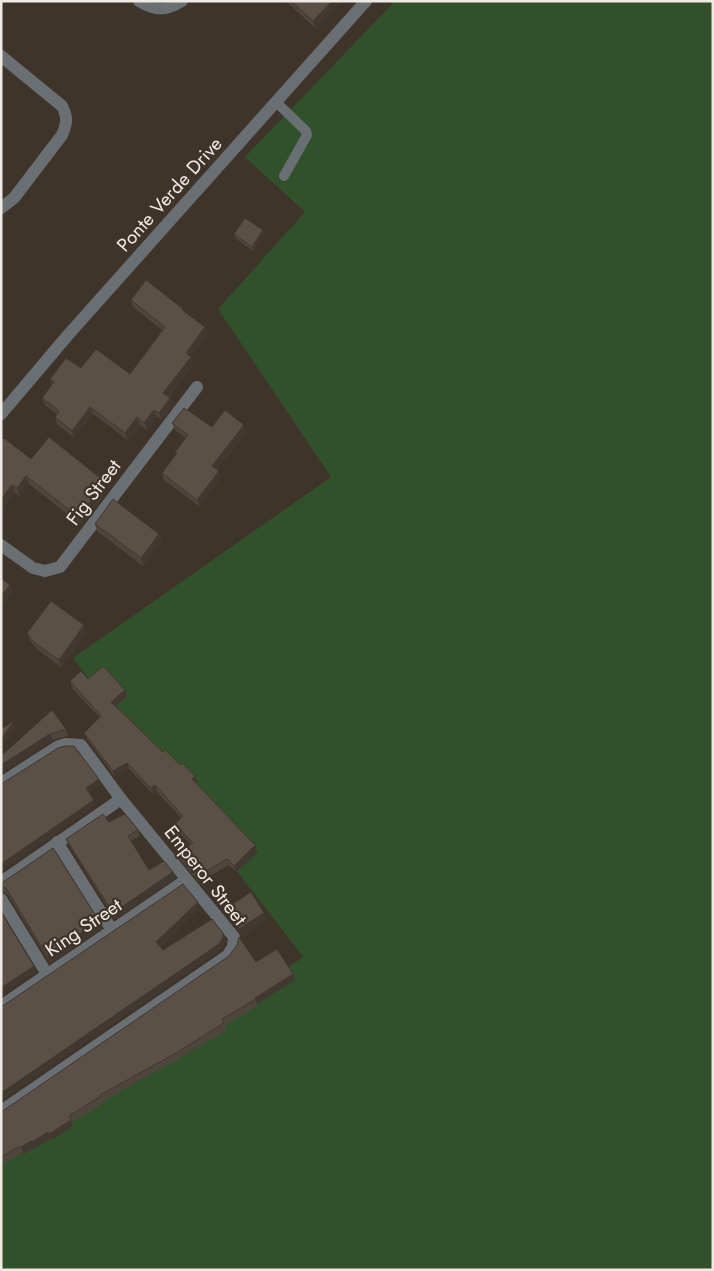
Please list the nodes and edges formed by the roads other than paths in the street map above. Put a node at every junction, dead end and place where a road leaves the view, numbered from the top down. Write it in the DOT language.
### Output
graph roads {
  1 [pos="139,1"];
  2 [pos="182,1"];
  3 [pos="366,1"];
  4 [pos="1,56"];
  5 [pos="276,102"];
  6 [pos="284,176"];
  7 [pos="1,208"];
  8 [pos="197,387"];
  9 [pos="1,414"];
  10 [pos="1,545"];
  11 [pos="1,783"];
  12 [pos="121,798"];
  13 [pos="57,842"];
  14 [pos="186,880"];
  15 [pos="1,882"];
  16 [pos="1,899"];
  17 [pos="112,930"];
  18 [pos="47,974"];
  19 [pos="1,1006"];
  20 [pos="1,1111"];
  1 -- 2 [label="street"];
  3 -- 5 [label="street, Ponte Verde Drive"];
  4 -- 7 [label="street"];
  5 -- 6 [label="lane"];
  5 -- 9 [label="street, Ponte Verde Drive"];
  8 -- 10 [label="street, Fig Street"];
  11 -- 12 [label="street, Emperor Street"];
  12 -- 13 [label="street"];
  12 -- 14 [label="street, Emperor Street"];
  13 -- 15 [label="street"];
  13 -- 17 [label="street"];
  14 -- 17 [label="street, King Street"];
  14 -- 20 [label="street, Emperor Street"];
  16 -- 18 [label="street"];
  17 -- 18 [label="street, King Street"];
  18 -- 19 [label="street, King Street"];
}
